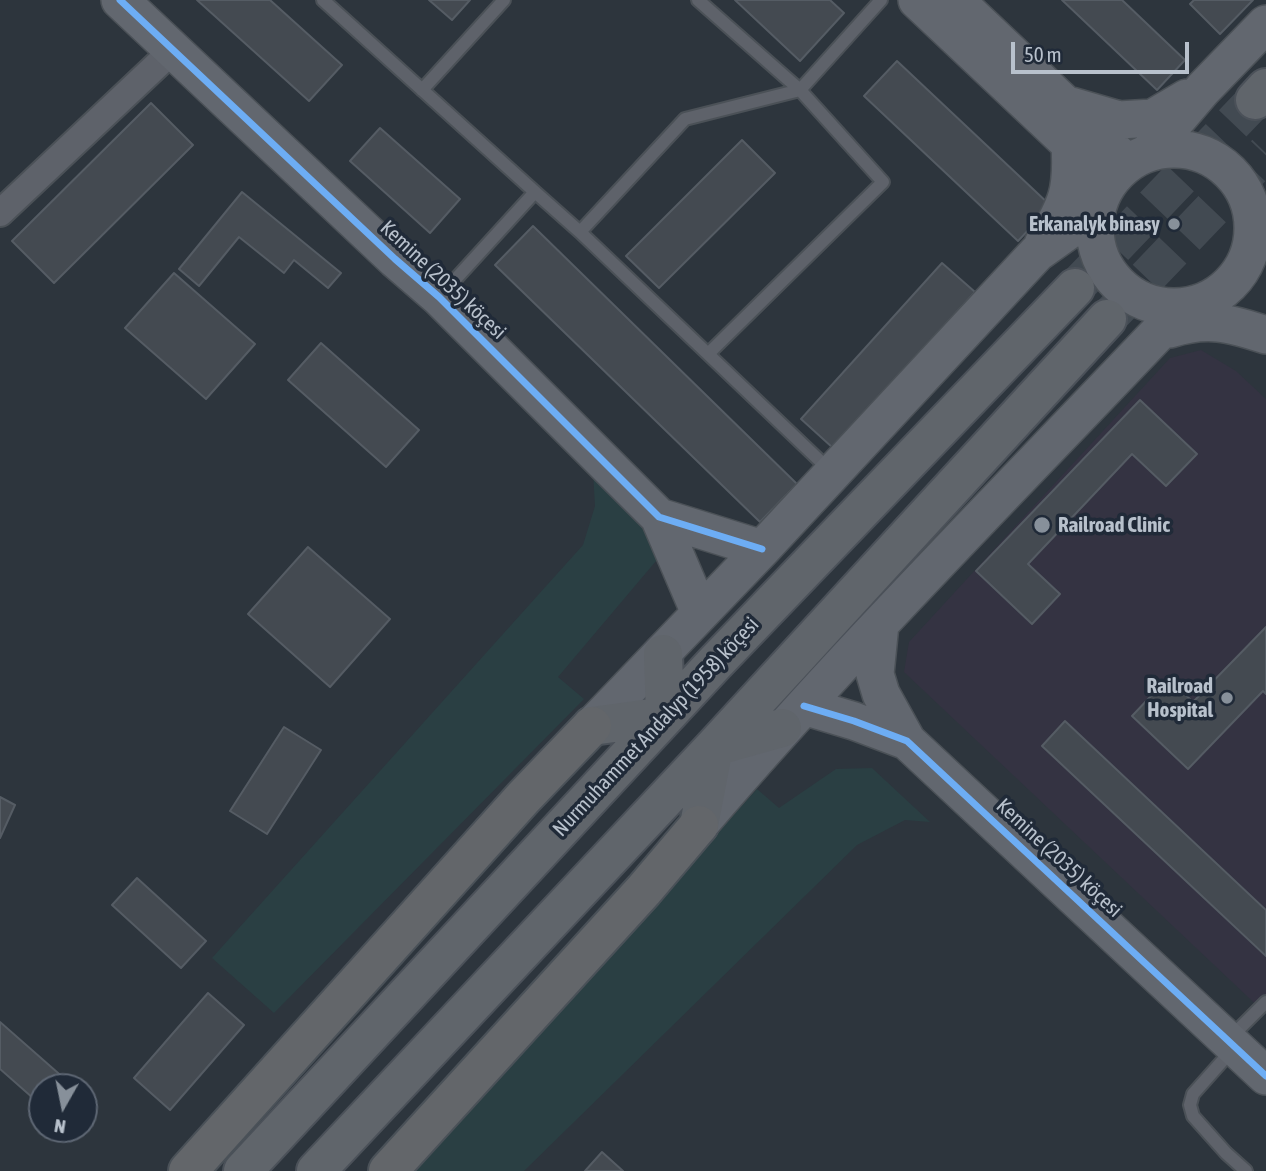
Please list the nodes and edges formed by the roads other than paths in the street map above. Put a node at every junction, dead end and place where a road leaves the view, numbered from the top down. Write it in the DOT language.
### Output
graph roads {
  1 [pos="120,0"];
  2 [pos="323,0"];
  3 [pos="503,0"];
  4 [pos="698,0"];
  5 [pos="881,0"];
  6 [pos="917,0"];
  7 [pos="955,0"];
  8 [pos="1266,24"];
  9 [pos="172,51"];
  10 [pos="1203,89"];
  11 [pos="422,90"];
  12 [pos="800,90"];
  13 [pos="1063,104"];
  14 [pos="1070,144"];
  15 [pos="1119,178"];
  16 [pos="535,192"];
  17 [pos="0,213"];
  18 [pos="580,232"];
  19 [pos="1259,247"];
  20 [pos="1037,253"];
  21 [pos="1075,288"];
  22 [pos="439,297"];
  23 [pos="1209,299"];
  24 [pos="1107,318"];
  25 [pos="1159,332"];
  26 [pos="1266,333"];
  27 [pos="708,354"];
  28 [pos="819,460"];
  29 [pos="659,517"];
  30 [pos="762,549"];
  31 [pos="700,614"];
  32 [pos="880,624"];
  33 [pos="663,654"];
  34 [pos="665,716"];
  35 [pos="793,717"];
  36 [pos="592,726"];
  37 [pos="907,741"];
  38 [pos="714,747"];
  39 [pos="699,825"];
  40 [pos="1266,1002"];
  41 [pos="1232,1043"];
  42 [pos="1266,1076"];
  43 [pos="188,1171"];
  44 [pos="243,1171"];
  45 [pos="316,1171"];
  46 [pos="388,1171"];
  47 [pos="1246,1171"];
  1 -- 9 [label="main road, Kemine (2035) köçesi"];
  2 -- 11 [label="lane"];
  3 -- 11 [label="lane"];
  4 -- 12 [label="lane"];
  5 -- 12 [label="lane"];
  6 -- 14 [label="main road"];
  7 -- 13 [label="main road"];
  8 -- 10 [label="main road"];
  9 -- 17 [label="street"];
  9 -- 22 [label="main road, Kemine (2035) köçesi"];
  10 -- 13 [label="main road"];
  10 -- 15 [label="main road"];
  11 -- 16 [label="lane"];
  12 -- 18 [label="lane"];
  12 -- 27 [label="lane"];
  13 -- 15 [label="main road"];
  14 -- 15 [label="main road"];
  14 -- 20 [label="main road"];
  15 -- 19 [label="main road"];
  15 -- 20 [label="main road"];
  15 -- 23 [label="main road"];
  16 -- 18 [label="lane"];
  16 -- 22 [label="lane"];
  18 -- 27 [label="lane"];
  19 -- 23 [label="main road"];
  20 -- 30 [label="main road"];
  21 -- 34 [label="main road, Nurmuhammet Andalyp (1958) köçesi"];
  22 -- 29 [label="main road, Kemine (2035) köçesi"];
  23 -- 25 [label="main road"];
  23 -- 26 [label="main road"];
  24 -- 38 [label="main road"];
  25 -- 26 [label="main road"];
  25 -- 32 [label="main road"];
  27 -- 28 [label="lane"];
  29 -- 30 [label="main road, Kemine (2035) köçesi"];
  29 -- 31 [label="main road"];
  30 -- 31 [label="main road"];
  31 -- 33 [label="main road"];
  32 -- 35 [label="main road"];
  32 -- 37 [label="main road"];
  33 -- 34 [label="main road"];
  33 -- 36 [label="main road"];
  34 -- 36 [label="main road"];
  34 -- 44 [label="main road, Nurmuhammet Andalyp (1958) köçesi"];
  35 -- 37 [label="main road, Kemine (2035) köçesi"];
  35 -- 38 [label="main road"];
  35 -- 39 [label="main road"];
  36 -- 43 [label="highway"];
  37 -- 41 [label="main road, Kemine (2035) köçesi"];
  38 -- 39 [label="main road"];
  38 -- 45 [label="main road"];
  39 -- 46 [label="highway"];
  40 -- 41 [label="lane"];
  41 -- 42 [label="main road, Kemine (2035) köçesi"];
  41 -- 47 [label="lane"];
}
